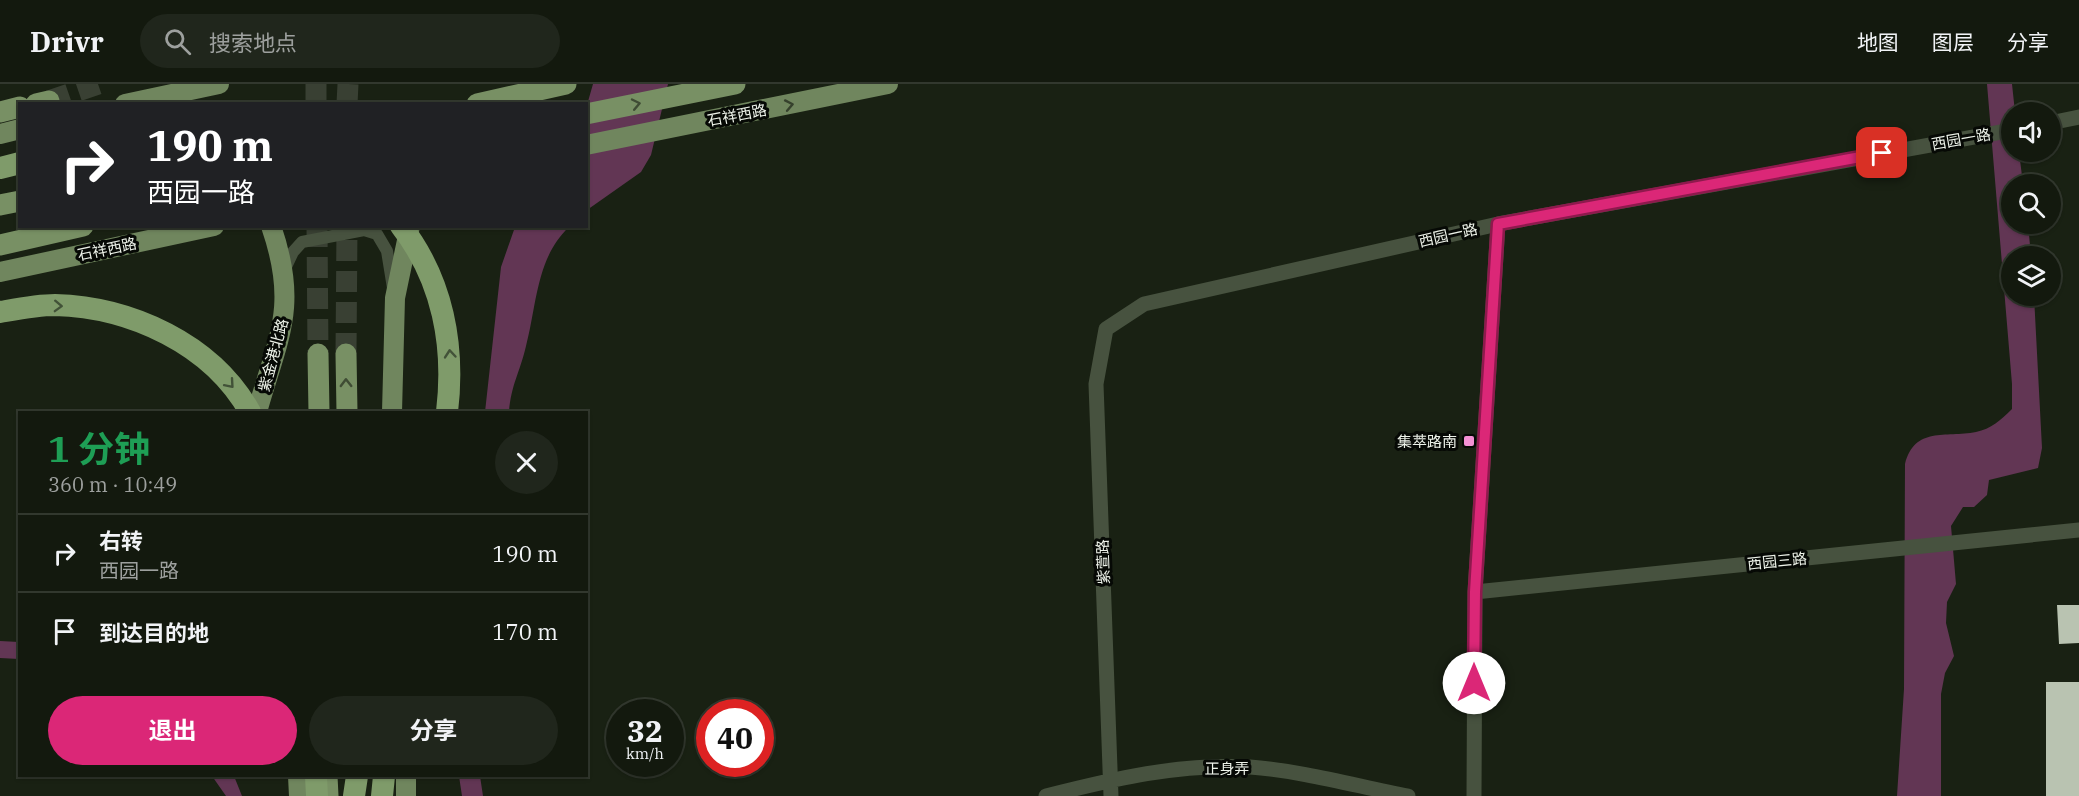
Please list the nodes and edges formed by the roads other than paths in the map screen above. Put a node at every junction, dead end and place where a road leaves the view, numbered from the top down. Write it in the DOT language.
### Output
graph roads {
  1 [pos="219,84"];
  2 [pos="735,84"];
  3 [pos="888,84"];
  4 [pos="563,85"];
  5 [pos="134,102"];
  6 [pos="486,102"];
  7 [pos="18,108"];
  8 [pos="0,112"];
  9 [pos="588,114"];
  10 [pos="2079,117"];
  11 [pos="2061,121"];
  12 [pos="18,130"];
  13 [pos="2001,132"];
  14 [pos="0,134"];
  15 [pos="588,144"];
  16 [pos="18,164"];
  17 [pos="0,168"];
  18 [pos="18,201"];
  19 [pos="0,205"];
  20 [pos="1498,224"];
  21 [pos="74,228"];
  22 [pos="205,228"];
  23 [pos="272,228"];
  24 [pos="402,228"];
  25 [pos="410,228"];
  26 [pos="0,245"];
  27 [pos="0,272"];
  28 [pos="284,272"];
  29 [pos="395,298"];
  30 [pos="0,312"];
  31 [pos="1106,329"];
  32 [pos="318,354"];
  33 [pos="346,354"];
  34 [pos="249,411"];
  35 [pos="257,411"];
  36 [pos="319,411"];
  37 [pos="347,411"];
  38 [pos="392,411"];
  39 [pos="447,411"];
  40 [pos="2079,530"];
  41 [pos="1475,592"];
  42 [pos="298,777"];
  43 [pos="316,777"];
  44 [pos="327,777"];
  45 [pos="357,777"];
  46 [pos="384,777"];
  47 [pos="406,777"];
  48 [pos="1110,780"];
  49 [pos="298,796"];
  50 [pos="317,796"];
  51 [pos="328,796"];
  52 [pos="356,796"];
  53 [pos="382,796"];
  54 [pos="406,796"];
  55 [pos="1046,796"];
  56 [pos="1111,796"];
  57 [pos="1408,796"];
  58 [pos="1474,796"];
  1 -- 5 [label="main road"];
  9 -- 2 [label="highway, one-way"];
  15 -- 3 [label="main road, 石祥西路, one-way"];
  4 -- 6 [label="highway"];
  7 -- 8 [label="highway"];
  10 -- 11 [label="street"];
  12 -- 14 [label="main road"];
  13 -- 20 [label="street, 西园一路"];
  16 -- 17 [label="highway"];
  18 -- 19 [label="highway"];
  20 -- 31 [label="street, 西园一路"];
  20 -- 41 [label="street"];
  21 -- 26 [label="highway"];
  22 -- 27 [label="main road, 石祥西路"];
  23 -- 28 [label="main road, 紫金港北路"];
  39 -- 24 [label="highway, one-way, bridge"];
  25 -- 29 [label="main road"];
  28 -- 29 [label="street"];
  28 -- 35 [label="main road, 紫金港北路"];
  29 -- 38 [label="main road"];
  30 -- 34 [label="highway, one-way"];
  31 -- 48 [label="street, 紫萱路"];
  32 -- 36 [label="highway"];
  37 -- 33 [label="highway, one-way"];
  40 -- 41 [label="street, 西园三路"];
  41 -- 58 [label="street"];
  42 -- 49 [label="main road"];
  43 -- 50 [label="highway"];
  44 -- 51 [label="highway"];
  45 -- 52 [label="highway"];
  46 -- 53 [label="highway"];
  47 -- 54 [label="main road"];
  48 -- 55 [label="street, 正身弄"];
  48 -- 56 [label="street, 紫萱路"];
  48 -- 57 [label="street, 正身弄"];
}
